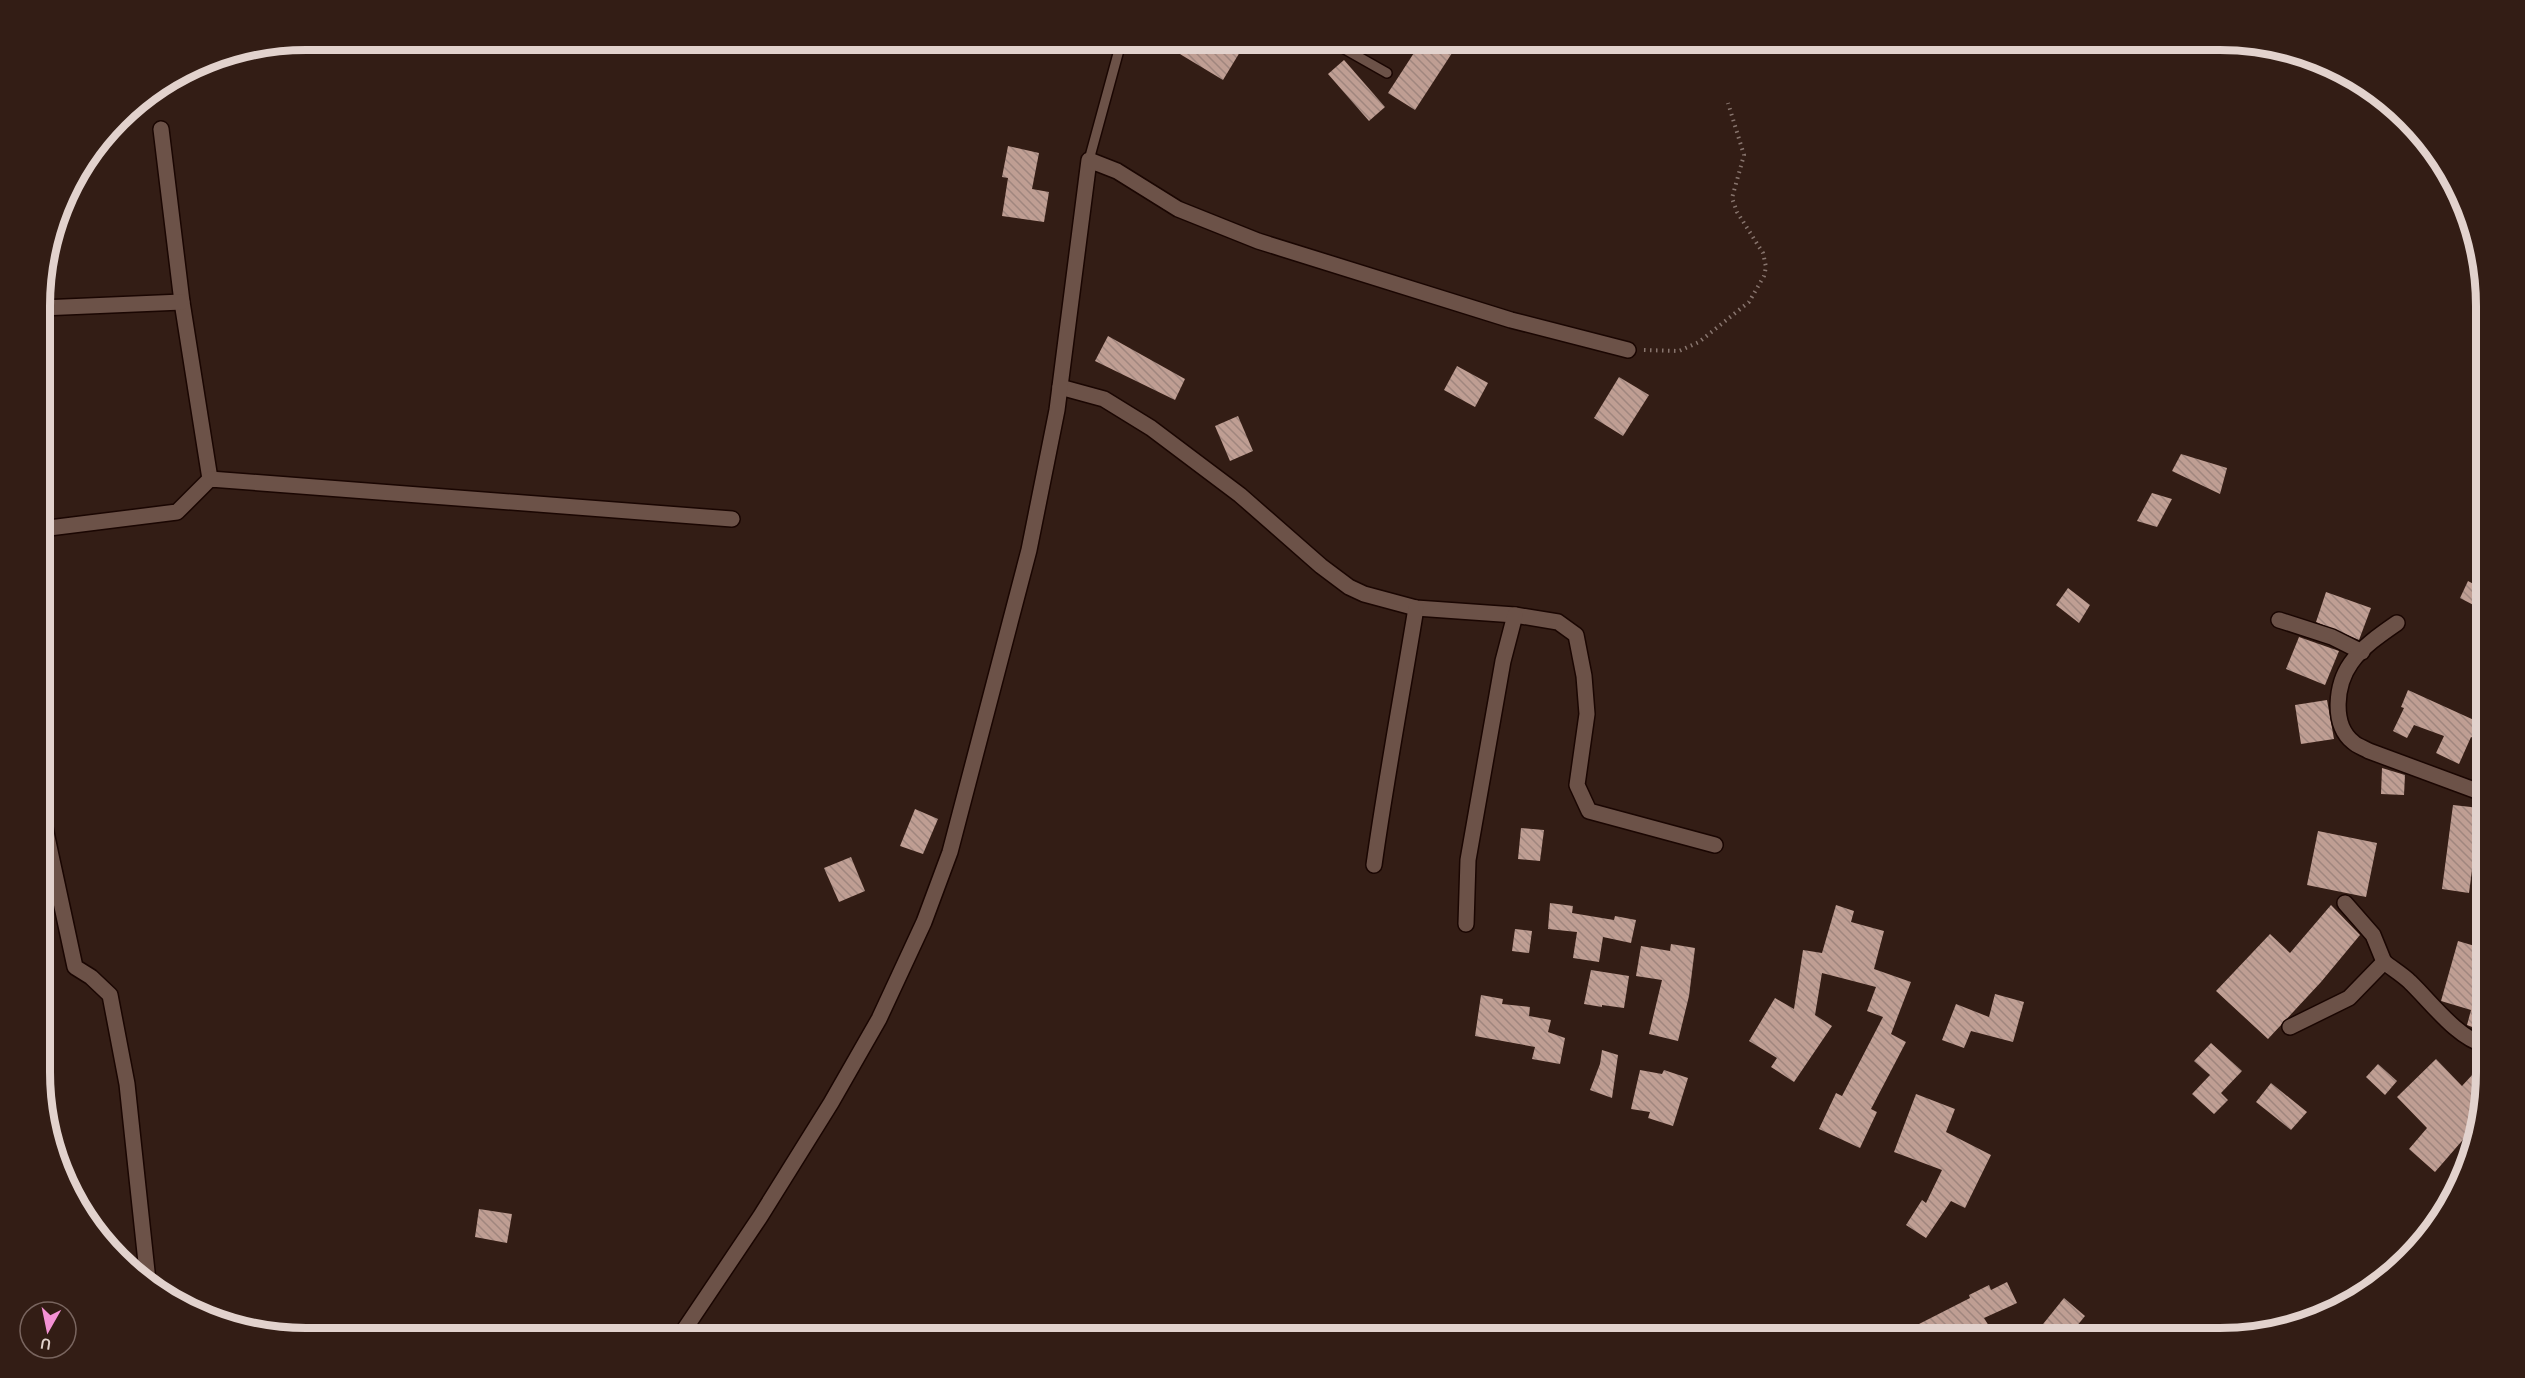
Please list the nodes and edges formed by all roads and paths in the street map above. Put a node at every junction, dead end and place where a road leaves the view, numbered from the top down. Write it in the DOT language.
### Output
graph roads {
  1 [pos="1119,50"];
  2 [pos="1346,50"];
  3 [pos="1387,73"];
  4 [pos="1728,103"];
  5 [pos="161,129"];
  6 [pos="1089,160"];
  7 [pos="182,302"];
  8 [pos="50,308"];
  9 [pos="1628,350"];
  10 [pos="1060,387"];
  11 [pos="210,479"];
  12 [pos="732,519"];
  13 [pos="50,528"];
  14 [pos="1416,608"];
  15 [pos="1515,615"];
  16 [pos="2279,620"];
  17 [pos="2397,623"];
  18 [pos="2362,652"];
  19 [pos="2476,791"];
  20 [pos="1715,845"];
  21 [pos="50,851"];
  22 [pos="1374,865"];
  23 [pos="2345,903"];
  24 [pos="1466,924"];
  25 [pos="2384,962"];
  26 [pos="2290,1027"];
  27 [pos="2476,1040"];
  28 [pos="147,1274"];
  29 [pos="685,1328"];
  1 -- 6 [label="lane"];
  2 -- 3 [label="lane"];
  4 -- 9 [label="path"];
  5 -- 7 [label="street"];
  6 -- 9 [label="street"];
  6 -- 10 [label="street"];
  7 -- 8 [label="street"];
  7 -- 11 [label="street"];
  10 -- 14 [label="street"];
  10 -- 29 [label="street"];
  11 -- 12 [label="street"];
  11 -- 13 [label="street"];
  14 -- 15 [label="street"];
  14 -- 22 [label="street"];
  15 -- 20 [label="street"];
  15 -- 24 [label="street"];
  16 -- 18 [label="street"];
  17 -- 18 [label="street"];
  18 -- 19 [label="street"];
  21 -- 28 [label="street"];
  23 -- 25 [label="street"];
  25 -- 26 [label="street"];
  25 -- 27 [label="street"];
}
